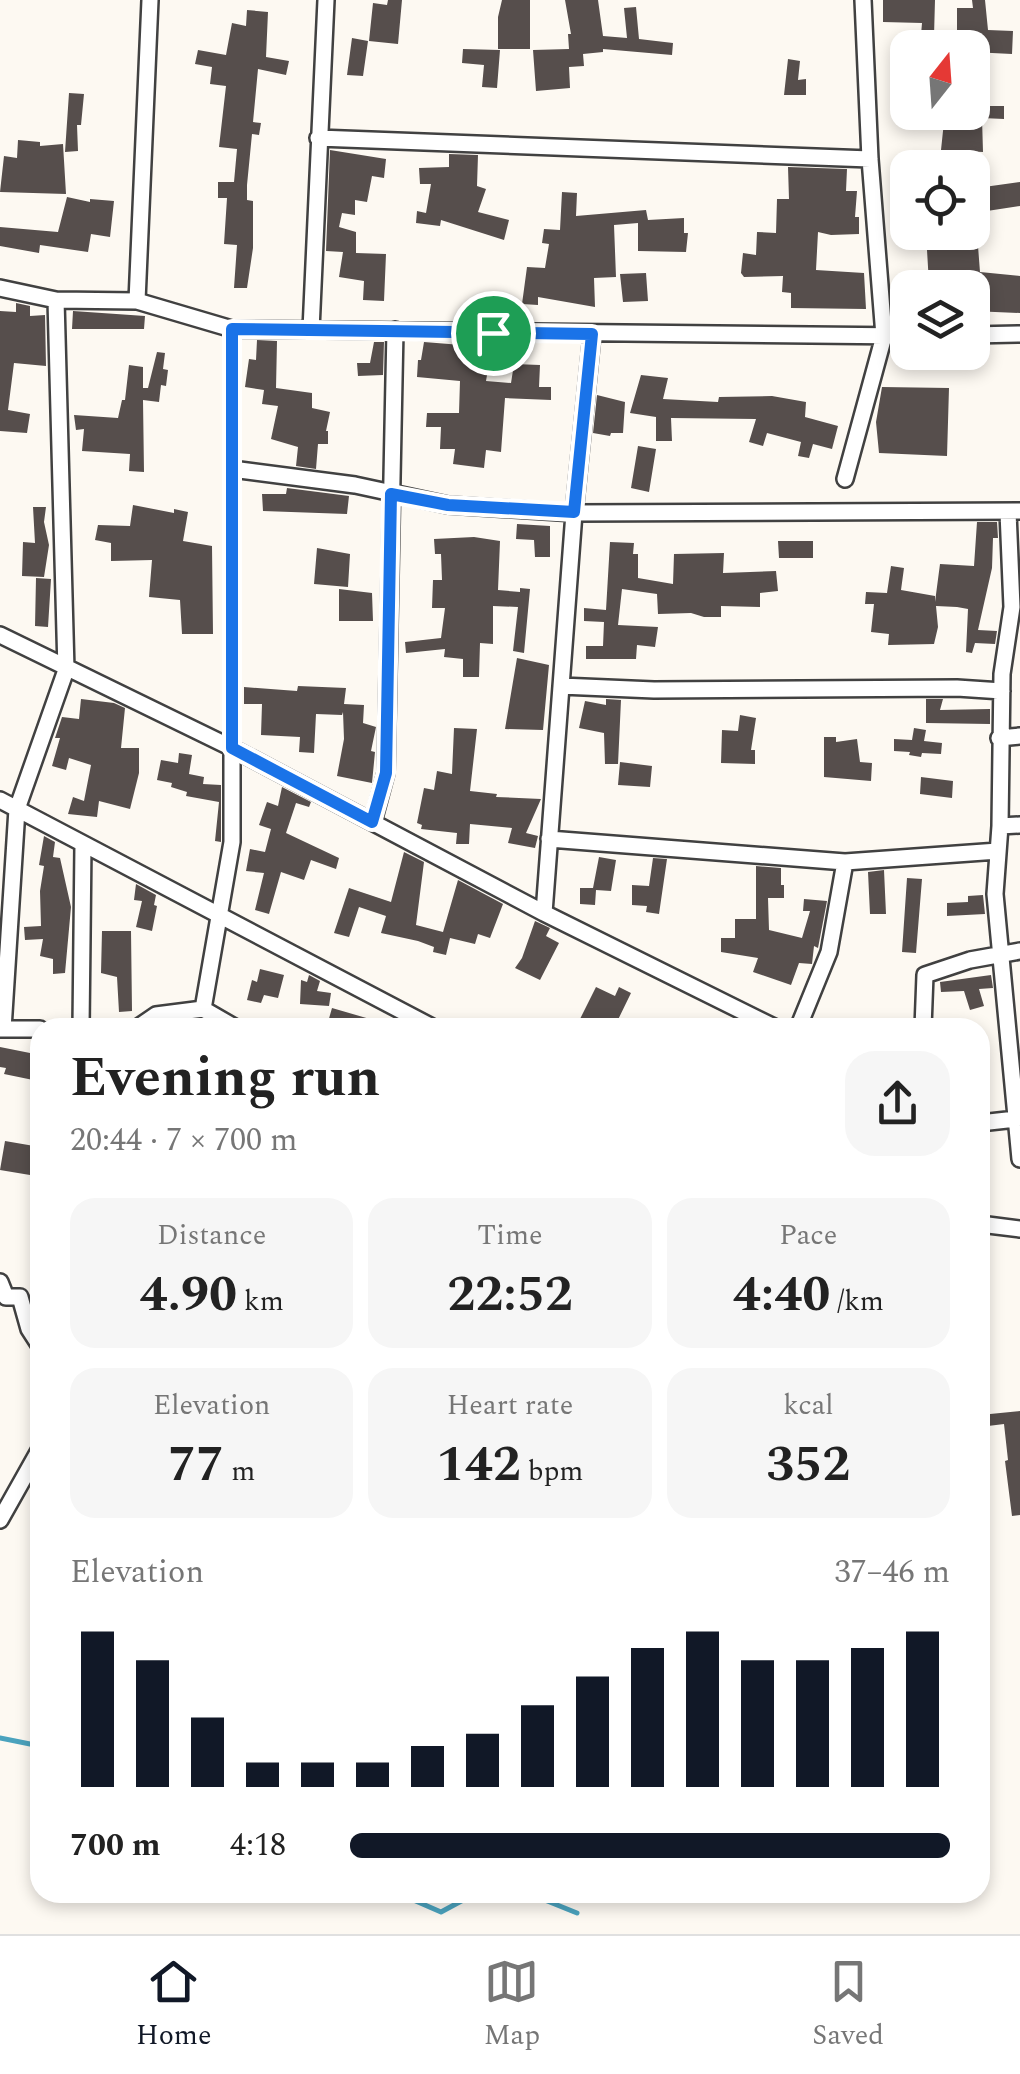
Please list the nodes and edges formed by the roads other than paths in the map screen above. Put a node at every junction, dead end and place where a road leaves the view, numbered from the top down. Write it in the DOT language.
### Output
graph roads {
  1 [pos="150,0"];
  2 [pos="326,0"];
  3 [pos="863,0"];
  4 [pos="318,138"];
  5 [pos="870,160"];
  6 [pos="0,288"];
  7 [pos="56,300"];
  8 [pos="138,301"];
  9 [pos="232,329"];
  10 [pos="310,330"];
  11 [pos="395,331"];
  12 [pos="592,334"];
  13 [pos="1020,334"];
  14 [pos="990,335"];
  15 [pos="884,336"];
  16 [pos="890,336"];
  17 [pos="232,469"];
  18 [pos="845,479"];
  19 [pos="391,494"];
  20 [pos="574,512"];
  21 [pos="1014,512"];
  22 [pos="0,636"];
  23 [pos="66,670"];
  24 [pos="561,686"];
  25 [pos="1002,691"];
  26 [pos="1020,736"];
  27 [pos="999,738"];
  28 [pos="232,748"];
  29 [pos="0,800"];
  30 [pos="17,809"];
  31 [pos="372,822"];
  32 [pos="1020,825"];
  33 [pos="1000,826"];
  34 [pos="550,840"];
  35 [pos="84,844"];
  36 [pos="998,851"];
  37 [pos="845,862"];
  38 [pos="544,912"];
  39 [pos="222,916"];
  40 [pos="1020,951"];
  41 [pos="1000,954"];
  42 [pos="204,1008"];
  43 [pos="81,1018"];
  44 [pos="152,1018"];
  45 [pos="220,1018"];
  46 [pos="415,1018"];
  47 [pos="756,1018"];
  48 [pos="803,1018"];
  49 [pos="924,1018"];
  50 [pos="1,1029"];
  51 [pos="30,1029"];
  52 [pos="1016,1119"];
  53 [pos="990,1123"];
  54 [pos="1020,1159"];
  55 [pos="990,1225"];
  56 [pos="1020,1229"];
  57 [pos="0,1282"];
  58 [pos="30,1330"];
  59 [pos="30,1467"];
  60 [pos="0,1520"];
  1 -- 8 [label="street"];
  2 -- 4 [label="street"];
  3 -- 5 [label="street"];
  4 -- 5 [label="street"];
  4 -- 10 [label="street"];
  5 -- 15 [label="street"];
  6 -- 7 [label="street"];
  7 -- 8 [label="street"];
  7 -- 23 [label="street"];
  8 -- 9 [label="street"];
  9 -- 10 [label="street"];
  9 -- 17 [label="street"];
  10 -- 11 [label="street"];
  11 -- 12 [label="street"];
  11 -- 19 [label="street"];
  12 -- 15 [label="street"];
  12 -- 20 [label="street"];
  13 -- 14 [label="street"];
  15 -- 16 [label="street"];
  15 -- 18 [label="street"];
  17 -- 19 [label="street"];
  17 -- 28 [label="street"];
  19 -- 20 [label="street"];
  19 -- 31 [label="street"];
  20 -- 21 [label="street"];
  20 -- 24 [label="street"];
  21 -- 25 [label="street"];
  22 -- 23 [label="street"];
  23 -- 28 [label="street"];
  23 -- 30 [label="street"];
  24 -- 25 [label="street"];
  24 -- 34 [label="street"];
  25 -- 27 [label="street"];
  26 -- 27 [label="street"];
  27 -- 33 [label="street"];
  28 -- 31 [label="street"];
  28 -- 39 [label="street"];
  29 -- 30 [label="street"];
  30 -- 35 [label="street"];
  30 -- 50 [label="street"];
  31 -- 38 [label="street"];
  32 -- 33 [label="street"];
  33 -- 36 [label="street"];
  34 -- 37 [label="street"];
  34 -- 38 [label="street"];
  35 -- 39 [label="street"];
  35 -- 43 [label="street"];
  36 -- 37 [label="street"];
  36 -- 41 [label="street"];
  37 -- 48 [label="street"];
  38 -- 47 [label="street"];
  39 -- 42 [label="street"];
  39 -- 46 [label="street"];
  40 -- 41 [label="street"];
  41 -- 49 [label="street"];
  41 -- 52 [label="street"];
  42 -- 44 [label="street"];
  42 -- 45 [label="street"];
  50 -- 51 [label="street"];
  52 -- 53 [label="street"];
  52 -- 54 [label="street"];
  55 -- 56 [label="street"];
  57 -- 58 [label="street"];
  59 -- 60 [label="street"];
}
